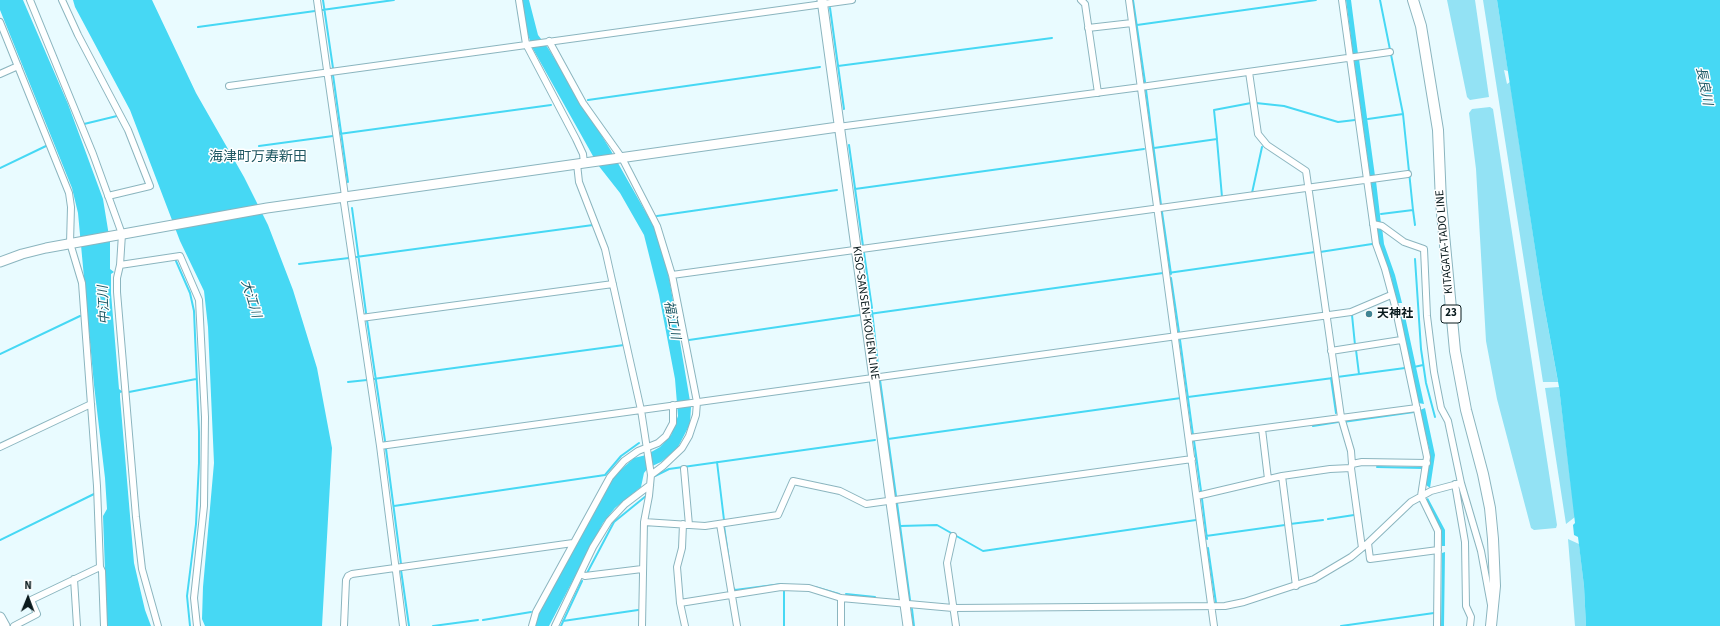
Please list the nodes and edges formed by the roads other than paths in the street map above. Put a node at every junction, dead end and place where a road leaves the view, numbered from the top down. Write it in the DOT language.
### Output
graph roads {
  1 [pos="30,0"];
  2 [pos="62,0"];
  3 [pos="318,0"];
  4 [pos="519,0"];
  5 [pos="852,0"];
  6 [pos="1081,0"];
  7 [pos="1129,0"];
  8 [pos="1342,0"];
  9 [pos="1413,0"];
  10 [pos="822,2"];
  11 [pos="0,22"];
  12 [pos="1132,23"];
  13 [pos="1088,28"];
  14 [pos="548,42"];
  15 [pos="528,44"];
  16 [pos="1390,52"];
  17 [pos="1351,58"];
  18 [pos="18,66"];
  19 [pos="327,72"];
  20 [pos="1249,72"];
  21 [pos="0,74"];
  22 [pos="229,86"];
  23 [pos="1141,87"];
  24 [pos="1098,93"];
  25 [pos="838,127"];
  26 [pos="621,158"];
  27 [pos="585,163"];
  28 [pos="1408,174"];
  29 [pos="1367,180"];
  30 [pos="1309,188"];
  31 [pos="108,196"];
  32 [pos="344,196"];
  33 [pos="1157,209"];
  34 [pos="1373,224"];
  35 [pos="119,235"];
  36 [pos="72,243"];
  37 [pos="856,250"];
  38 [pos="0,262"];
  39 [pos="120,265"];
  40 [pos="672,275"];
  41 [pos="613,284"];
  42 [pos="1391,295"];
  43 [pos="1326,316"];
  44 [pos="361,318"];
  45 [pos="1175,337"];
  46 [pos="1401,340"];
  47 [pos="1331,351"];
  48 [pos="875,378"];
  49 [pos="696,402"];
  50 [pos="91,404"];
  51 [pos="675,405"];
  52 [pos="1417,408"];
  53 [pos="641,410"];
  54 [pos="1341,417"];
  55 [pos="1262,429"];
  56 [pos="1189,438"];
  57 [pos="380,446"];
  58 [pos="0,447"];
  59 [pos="647,448"];
  60 [pos="1192,459"];
  61 [pos="1427,463"];
  62 [pos="1352,466"];
  63 [pos="684,469"];
  64 [pos="650,474"];
  65 [pos="1282,476"];
  66 [pos="1268,479"];
  67 [pos="1458,483"];
  68 [pos="650,485"];
  69 [pos="1197,496"];
  70 [pos="1420,496"];
  71 [pos="892,500"];
  72 [pos="644,522"];
  73 [pos="720,524"];
  74 [pos="686,525"];
  75 [pos="953,536"];
  76 [pos="573,543"];
  77 [pos="1368,543"];
  78 [pos="1362,548"];
  79 [pos="1438,550"];
  80 [pos="100,567"];
  81 [pos="395,568"];
  82 [pos="642,569"];
  83 [pos="580,574"];
  84 [pos="74,579"];
  85 [pos="1296,586"];
  86 [pos="732,594"];
  87 [pos="841,598"];
  88 [pos="680,603"];
  89 [pos="905,604"];
  90 [pos="1212,607"];
  91 [pos="953,608"];
  92 [pos="1493,612"];
  93 [pos="0,617"];
  94 [pos="4,626"];
  95 [pos="14,626"];
  96 [pos="77,626"];
  97 [pos="104,626"];
  98 [pos="158,626"];
  99 [pos="197,626"];
  100 [pos="344,626"];
  101 [pos="403,626"];
  102 [pos="532,626"];
  103 [pos="555,626"];
  104 [pos="642,626"];
  105 [pos="685,626"];
  106 [pos="737,626"];
  107 [pos="841,626"];
  108 [pos="908,626"];
  109 [pos="956,626"];
  110 [pos="1214,626"];
  111 [pos="1437,626"];
  112 [pos="1470,626"];
  113 [pos="1491,626"];
  1 -- 31 [label="street"];
  2 -- 31 [label="street"];
  3 -- 19 [label="street"];
  4 -- 15 [label="street"];
  5 -- 10 [label="street"];
  6 -- 13 [label="street"];
  7 -- 12 [label="street"];
  8 -- 17 [label="street"];
  9 -- 92 [label="main road, KITAGATA-TADO LINE / 23"];
  10 -- 14 [label="street"];
  10 -- 25 [label="street, KISO-SANSEN-KOUEN LINE"];
  11 -- 18 [label="street"];
  12 -- 13 [label="street"];
  12 -- 23 [label="street"];
  13 -- 24 [label="street"];
  14 -- 15 [label="street"];
  14 -- 26 [label="street"];
  15 -- 19 [label="street"];
  15 -- 27 [label="street"];
  16 -- 17 [label="street"];
  17 -- 20 [label="street"];
  17 -- 29 [label="street"];
  18 -- 21 [label="street"];
  18 -- 36 [label="street"];
  19 -- 22 [label="street"];
  19 -- 32 [label="street"];
  20 -- 23 [label="street"];
  20 -- 30 [label="street"];
  23 -- 24 [label="street"];
  23 -- 33 [label="street"];
  24 -- 25 [label="street"];
  25 -- 26 [label="street"];
  25 -- 37 [label="street, KISO-SANSEN-KOUEN LINE"];
  26 -- 27 [label="street"];
  26 -- 40 [label="street"];
  27 -- 32 [label="street"];
  27 -- 41 [label="street"];
  28 -- 29 [label="street"];
  29 -- 30 [label="street"];
  29 -- 34 [label="street"];
  30 -- 33 [label="street"];
  30 -- 43 [label="street"];
  31 -- 35 [label="street"];
  32 -- 35 [label="street"];
  32 -- 44 [label="street"];
  33 -- 37 [label="street"];
  33 -- 45 [label="street"];
  34 -- 42 [label="street"];
  34 -- 67 [label="street"];
  35 -- 36 [label="street"];
  35 -- 39 [label="street"];
  36 -- 38 [label="street"];
  36 -- 50 [label="street"];
  37 -- 40 [label="street"];
  37 -- 48 [label="street, KISO-SANSEN-KOUEN LINE"];
  39 -- 98 [label="street"];
  39 -- 99 [label="street"];
  40 -- 49 [label="street"];
  41 -- 44 [label="street"];
  41 -- 53 [label="street"];
  42 -- 43 [label="street"];
  42 -- 46 [label="street"];
  43 -- 45 [label="street"];
  43 -- 47 [label="street"];
  44 -- 57 [label="street"];
  45 -- 48 [label="street"];
  45 -- 56 [label="street"];
  46 -- 47 [label="street"];
  46 -- 52 [label="street"];
  47 -- 54 [label="street"];
  48 -- 49 [label="street"];
  48 -- 71 [label="street, KISO-SANSEN-KOUEN LINE"];
  49 -- 51 [label="street"];
  49 -- 64 [label="street"];
  50 -- 58 [label="street"];
  50 -- 80 [label="street"];
  51 -- 53 [label="street"];
  51 -- 59 [label="street"];
  52 -- 54 [label="street"];
  52 -- 61 [label="street"];
  53 -- 57 [label="street"];
  53 -- 59 [label="street"];
  54 -- 55 [label="street"];
  54 -- 62 [label="street"];
  55 -- 56 [label="street"];
  55 -- 66 [label="street"];
  56 -- 60 [label="street"];
  57 -- 81 [label="street"];
  59 -- 64 [label="street"];
  59 -- 76 [label="street"];
  60 -- 69 [label="street"];
  60 -- 71 [label="street"];
  61 -- 62 [label="street"];
  61 -- 70 [label="street"];
  62 -- 65 [label="street"];
  62 -- 78 [label="street"];
  63 -- 74 [label="street"];
  64 -- 68 [label="street"];
  65 -- 66 [label="street"];
  65 -- 85 [label="street"];
  66 -- 69 [label="street"];
  67 -- 70 [label="street"];
  67 -- 92 [label="street"];
  67 -- 112 [label="street"];
  68 -- 72 [label="street"];
  68 -- 83 [label="street"];
  69 -- 90 [label="street"];
  70 -- 77 [label="street"];
  70 -- 79 [label="street"];
  71 -- 73 [label="street"];
  71 -- 89 [label="street, KISO-SANSEN-KOUEN LINE"];
  72 -- 74 [label="street"];
  72 -- 82 [label="street"];
  73 -- 74 [label="street"];
  73 -- 86 [label="street"];
  74 -- 88 [label="street"];
  75 -- 91 [label="street"];
  76 -- 81 [label="street"];
  76 -- 102 [label="street"];
  77 -- 78 [label="street"];
  77 -- 79 [label="street"];
  78 -- 85 [label="street"];
  79 -- 111 [label="street"];
  80 -- 84 [label="street"];
  80 -- 97 [label="street"];
  81 -- 100 [label="street"];
  81 -- 101 [label="street"];
  82 -- 83 [label="street"];
  82 -- 104 [label="street"];
  83 -- 103 [label="street"];
  84 -- 95 [label="street"];
  84 -- 96 [label="street"];
  85 -- 90 [label="street"];
  86 -- 87 [label="street"];
  86 -- 88 [label="street"];
  86 -- 106 [label="street"];
  87 -- 89 [label="street"];
  87 -- 107 [label="street"];
  88 -- 105 [label="street"];
  89 -- 91 [label="street"];
  89 -- 108 [label="street, KISO-SANSEN-KOUEN LINE"];
  90 -- 91 [label="street"];
  90 -- 110 [label="street"];
  91 -- 109 [label="street"];
  92 -- 113 [label="main road, KITAGATA-TADO LINE / 23"];
  93 -- 94 [label="street"];
}
